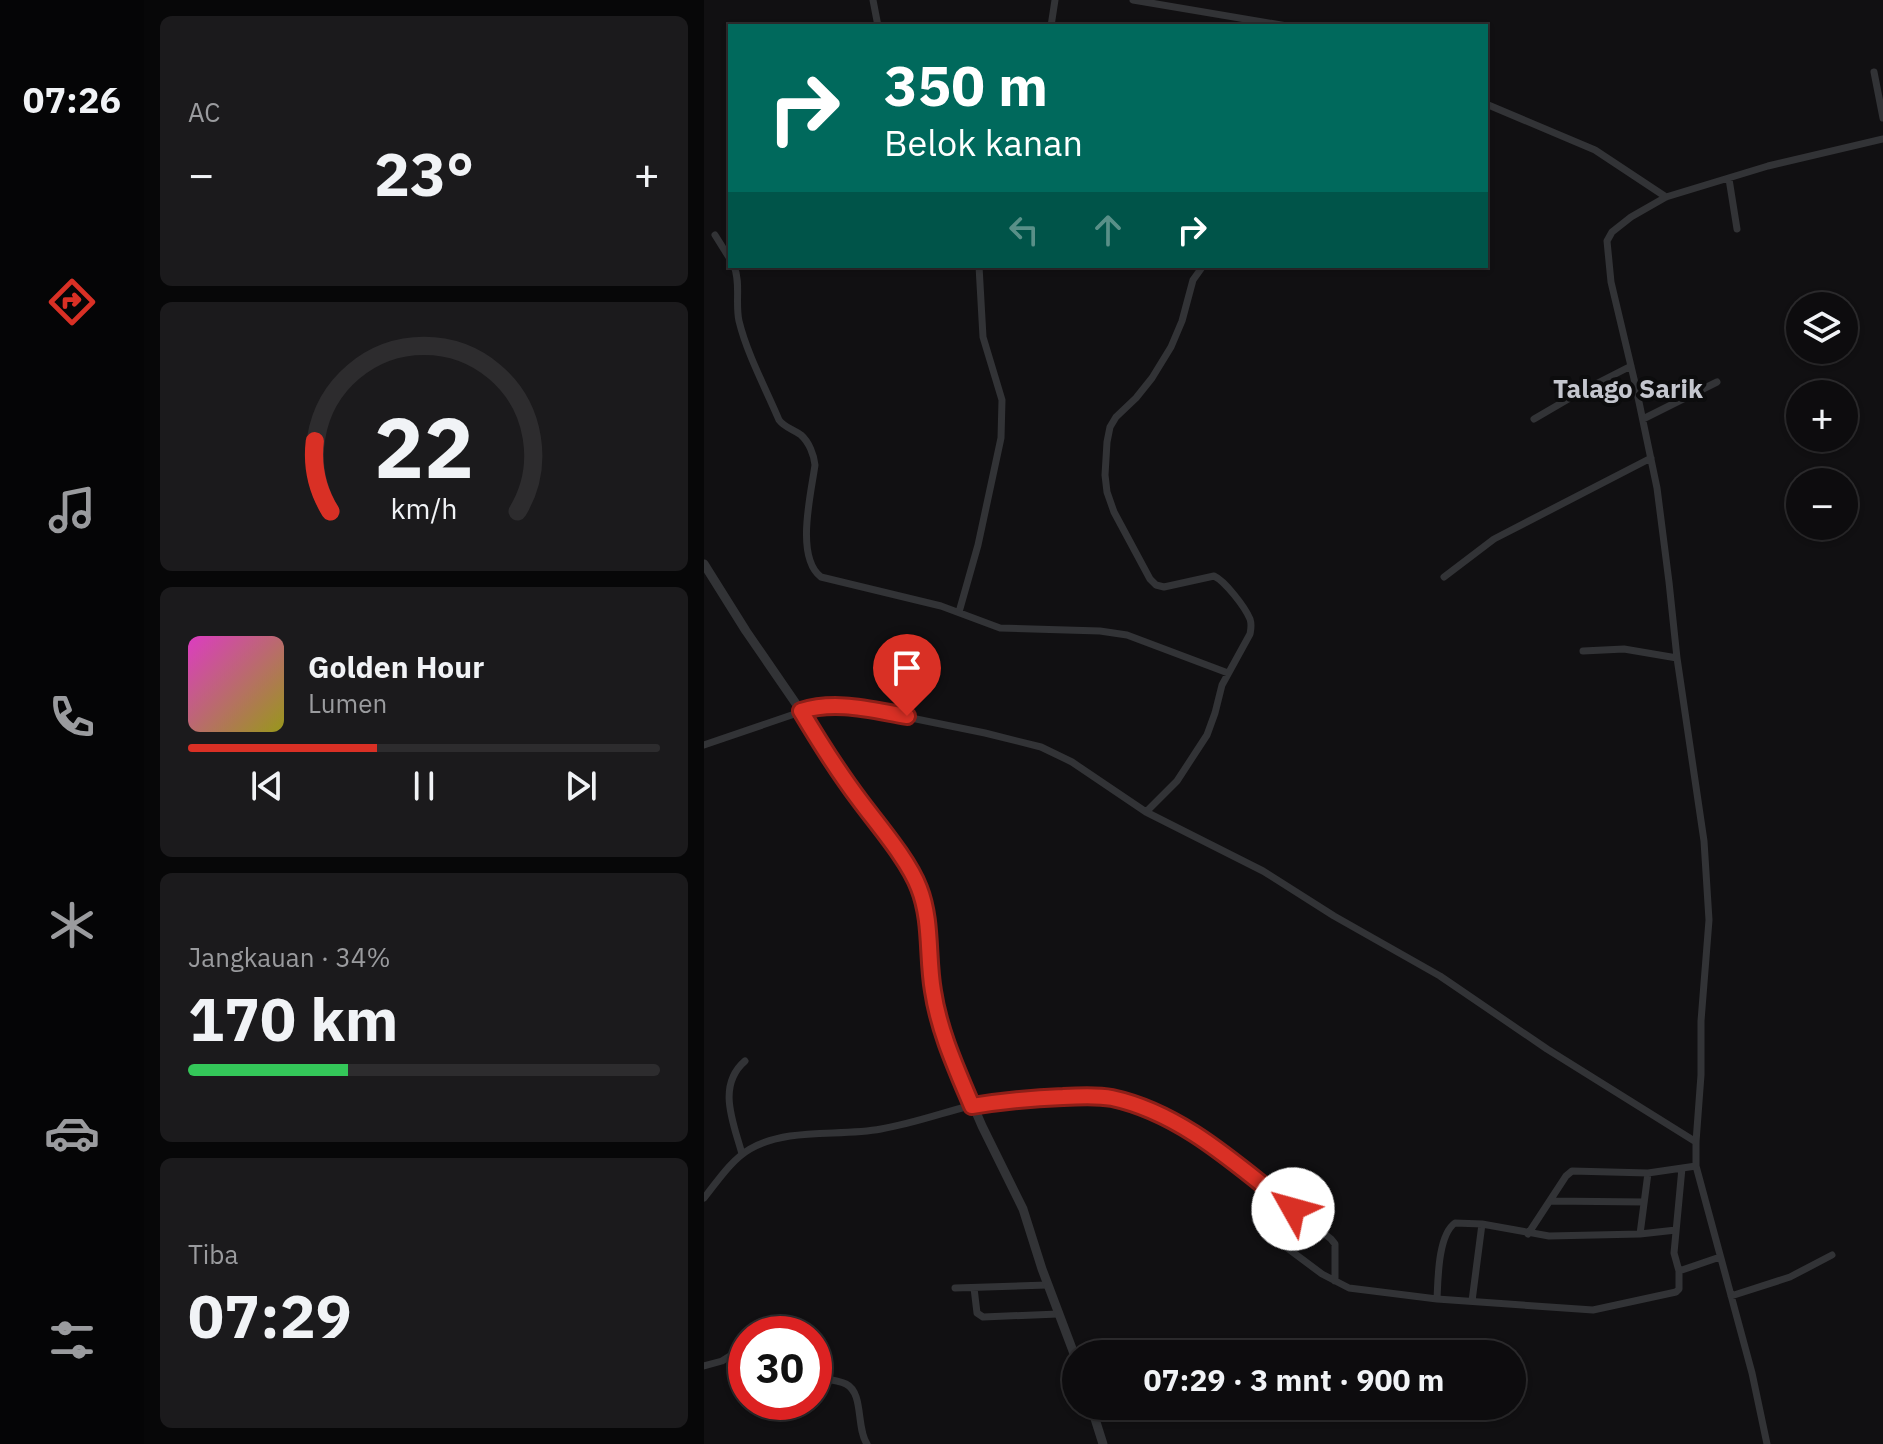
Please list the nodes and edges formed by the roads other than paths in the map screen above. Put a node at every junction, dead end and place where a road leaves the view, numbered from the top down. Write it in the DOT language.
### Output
graph roads {
  1 [pos="873,0"];
  2 [pos="1055,0"];
  3 [pos="1133,0"];
  4 [pos="878,24"];
  5 [pos="1051,24"];
  6 [pos="1275,24"];
  7 [pos="1874,72"];
  8 [pos="1488,105"];
  9 [pos="1883,118"];
  10 [pos="1883,139"];
  11 [pos="1729,179"];
  12 [pos="1666,197"];
  13 [pos="1737,229"];
  14 [pos="715,235"];
  15 [pos="728,256"];
  16 [pos="735,268"];
  17 [pos="979,268"];
  18 [pos="1202,268"];
  19 [pos="1631,366"];
  20 [pos="1717,382"];
  21 [pos="1534,419"];
  22 [pos="1643,419"];
  23 [pos="1651,458"];
  24 [pos="704,564"];
  25 [pos="1444,577"];
  26 [pos="959,612"];
  27 [pos="1583,651"];
  28 [pos="1677,658"];
  29 [pos="1228,673"];
  30 [pos="801,711"];
  31 [pos="704,745"];
  32 [pos="1146,812"];
  33 [pos="745,1061"];
  34 [pos="972,1106"];
  35 [pos="1696,1142"];
  36 [pos="742,1154"];
  37 [pos="1696,1166"];
  38 [pos="1682,1168"];
  39 [pos="1648,1173"];
  40 [pos="1273,1194"];
  41 [pos="704,1198"];
  42 [pos="1550,1201"];
  43 [pos="1644,1202"];
  44 [pos="1482,1224"];
  45 [pos="1676,1230"];
  46 [pos="1528,1234"];
  47 [pos="1640,1234"];
  48 [pos="1832,1255"];
  49 [pos="1720,1257"];
  50 [pos="1679,1271"];
  51 [pos="1335,1281"];
  52 [pos="1047,1285"];
  53 [pos="955,1288"];
  54 [pos="974,1288"];
  55 [pos="1731,1296"];
  56 [pos="1437,1299"];
  57 [pos="1472,1301"];
  58 [pos="1058,1314"];
  59 [pos="1068,1340"];
  60 [pos="728,1357"];
  61 [pos="704,1366"];
  62 [pos="832,1381"];
  63 [pos="1095,1420"];
  64 [pos="867,1444"];
  65 [pos="1103,1444"];
  66 [pos="1767,1444"];
  1 -- 4 [label="street"];
  2 -- 5 [label="street"];
  3 -- 6 [label="street"];
  7 -- 9 [label="street"];
  8 -- 12 [label="street"];
  10 -- 11 [label="street"];
  11 -- 12 [label="street"];
  11 -- 13 [label="street"];
  12 -- 19 [label="street"];
  14 -- 15 [label="street"];
  16 -- 26 [label="street"];
  17 -- 26 [label="street"];
  18 -- 29 [label="street"];
  19 -- 21 [label="street"];
  19 -- 22 [label="street"];
  20 -- 22 [label="street"];
  22 -- 23 [label="street"];
  23 -- 25 [label="street"];
  23 -- 28 [label="street"];
  24 -- 30 [label="street"];
  26 -- 29 [label="street"];
  27 -- 28 [label="street"];
  28 -- 35 [label="street"];
  29 -- 32 [label="street"];
  30 -- 31 [label="street"];
  30 -- 32 [label="street"];
  30 -- 34 [label="street"];
  32 -- 35 [label="street"];
  33 -- 36 [label="street"];
  34 -- 36 [label="street"];
  34 -- 40 [label="street"];
  34 -- 52 [label="street"];
  35 -- 37 [label="street"];
  36 -- 41 [label="street"];
  37 -- 38 [label="street"];
  37 -- 49 [label="street"];
  38 -- 39 [label="street"];
  38 -- 45 [label="street"];
  39 -- 42 [label="street"];
  39 -- 43 [label="street"];
  40 -- 51 [label="street"];
  40 -- 51 [label="street"];
  42 -- 43 [label="street"];
  42 -- 46 [label="street"];
  43 -- 47 [label="street"];
  44 -- 46 [label="street"];
  44 -- 56 [label="street"];
  44 -- 57 [label="street"];
  45 -- 47 [label="street"];
  45 -- 50 [label="street"];
  46 -- 47 [label="street"];
  48 -- 55 [label="street"];
  49 -- 50 [label="street"];
  49 -- 55 [label="street"];
  50 -- 57 [label="street"];
  51 -- 56 [label="street"];
  52 -- 54 [label="street"];
  52 -- 58 [label="street"];
  53 -- 54 [label="street"];
  54 -- 58 [label="street"];
  55 -- 66 [label="street"];
  56 -- 57 [label="street"];
  58 -- 59 [label="street"];
  60 -- 61 [label="street"];
  62 -- 64 [label="street"];
  63 -- 65 [label="street"];
}
